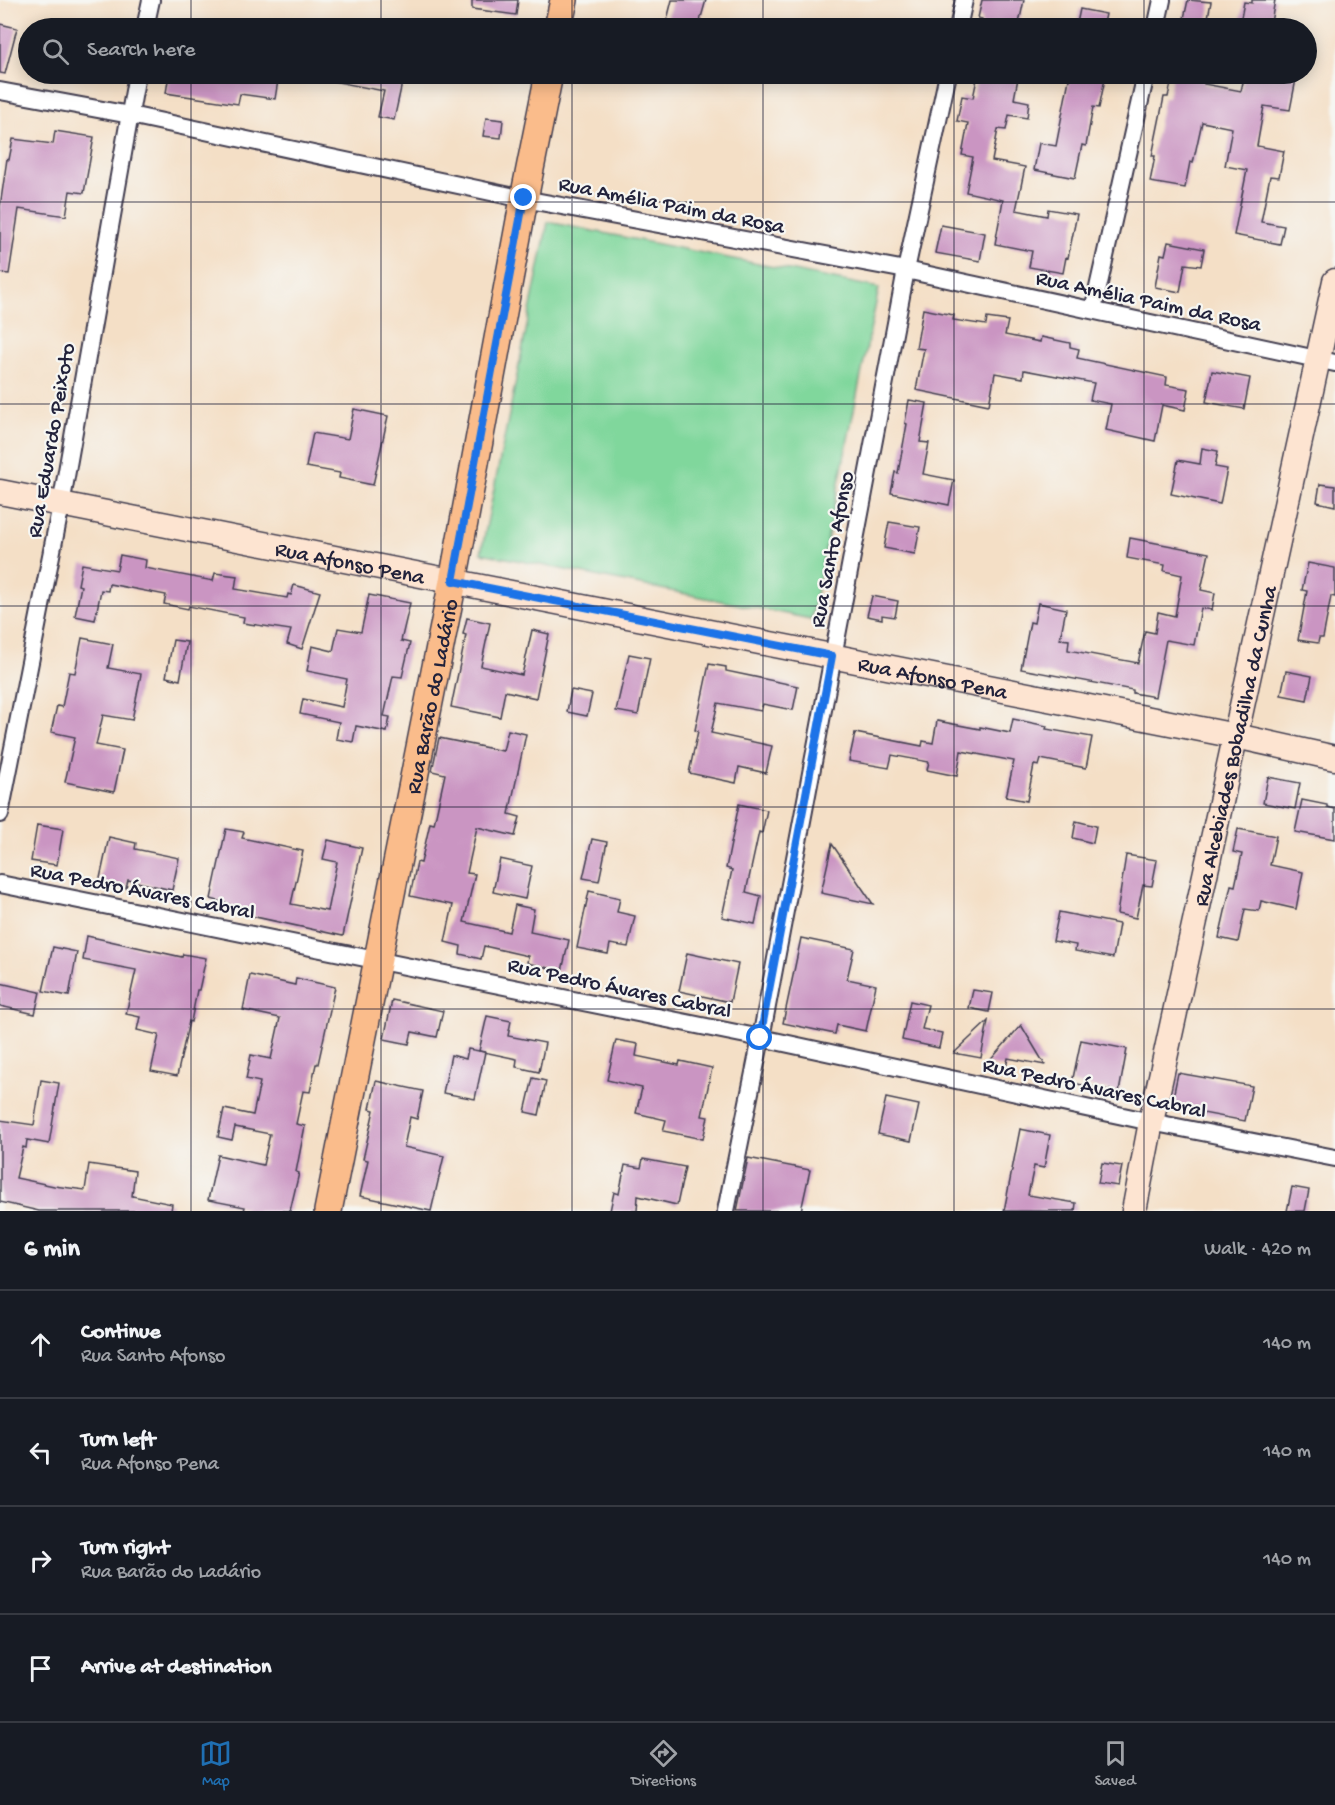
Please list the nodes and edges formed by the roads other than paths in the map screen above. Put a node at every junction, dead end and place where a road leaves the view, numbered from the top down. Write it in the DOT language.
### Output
graph roads {
  1 [pos="151,0"];
  2 [pos="564,0"];
  3 [pos="964,0"];
  4 [pos="1162,0"];
  5 [pos="147,18"];
  6 [pos="560,18"];
  7 [pos="960,18"];
  8 [pos="1158,18"];
  9 [pos="135,84"];
  10 [pos="547,84"];
  11 [pos="946,84"];
  12 [pos="1144,84"];
  13 [pos="0,91"];
  14 [pos="130,116"];
  15 [pos="524,198"];
  16 [pos="906,270"];
  17 [pos="1335,281"];
  18 [pos="1093,310"];
  19 [pos="1327,360"];
  20 [pos="0,492"];
  21 [pos="61,505"];
  22 [pos="453,581"];
  23 [pos="832,656"];
  24 [pos="1236,736"];
  25 [pos="1335,758"];
  26 [pos="0,814"];
  27 [pos="0,884"];
  28 [pos="378,959"];
  29 [pos="760,1038"];
  30 [pos="1151,1122"];
  31 [pos="1335,1158"];
  32 [pos="328,1211"];
  33 [pos="726,1211"];
  34 [pos="1134,1211"];
  1 -- 5 [label="street"];
  2 -- 6 [label="main road"];
  3 -- 7 [label="street"];
  4 -- 8 [label="street"];
  9 -- 14 [label="street, Rua Eduardo Peixoto"];
  10 -- 15 [label="main road, Rua Barão do Ladário"];
  11 -- 16 [label="street, Rua Santo Afonso"];
  12 -- 18 [label="street"];
  13 -- 14 [label="street, Rua Amélia Paim da Rosa"];
  14 -- 15 [label="street, Rua Amélia Paim da Rosa"];
  14 -- 21 [label="street, Rua Eduardo Peixoto"];
  15 -- 16 [label="street, Rua Amélia Paim da Rosa"];
  15 -- 22 [label="main road, Rua Barão do Ladário"];
  16 -- 18 [label="street, Rua Amélia Paim da Rosa"];
  16 -- 23 [label="street, Rua Santo Afonso"];
  17 -- 19 [label="street, Rua Alcebiades Bobadilha da Cunha"];
  18 -- 19 [label="street, Rua Amélia Paim da Rosa"];
  19 -- 24 [label="street, Rua Alcebiades Bobadilha da Cunha"];
  20 -- 21 [label="street, Rua Afonso Pena"];
  21 -- 22 [label="street, Rua Afonso Pena"];
  21 -- 26 [label="street, Rua Eduardo Peixoto"];
  22 -- 23 [label="street, Rua Afonso Pena"];
  22 -- 28 [label="main road, Rua Barão do Ladário"];
  23 -- 24 [label="street, Rua Afonso Pena"];
  23 -- 29 [label="street, Rua Santo Afonso"];
  24 -- 25 [label="street, Rua Afonso Pena"];
  24 -- 30 [label="street, Rua Alcebiades Bobadilha da Cunha"];
  27 -- 28 [label="street, Rua Pedro Ávares Cabral"];
  28 -- 29 [label="street, Rua Pedro Ávares Cabral"];
  28 -- 32 [label="main road, Rua Barão do Ladário"];
  29 -- 30 [label="street, Rua Pedro Ávares Cabral"];
  29 -- 33 [label="street, Rua Santo Afonso"];
  30 -- 31 [label="street, Rua Pedro Ávares Cabral"];
  30 -- 34 [label="street, Rua Alcebiades Bobadilha da Cunha"];
}
